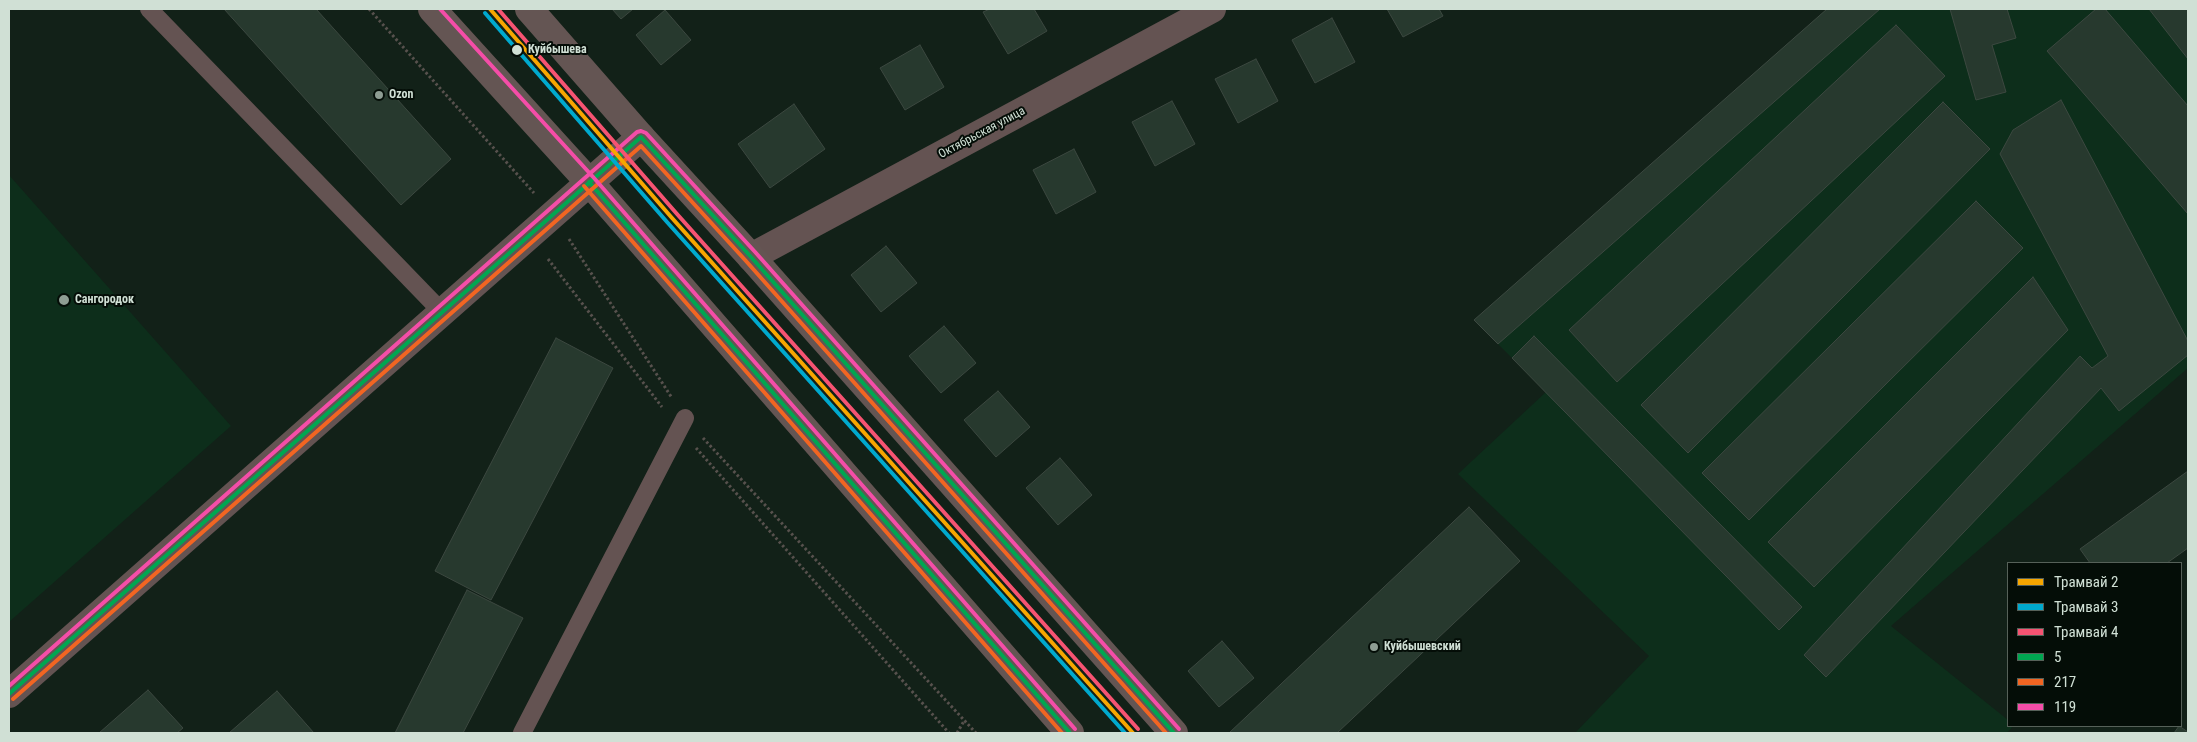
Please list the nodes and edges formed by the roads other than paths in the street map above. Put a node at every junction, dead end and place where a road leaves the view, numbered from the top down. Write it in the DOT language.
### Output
graph roads {
  1 [pos="149,9"];
  2 [pos="432,9"];
  3 [pos="529,9"];
  4 [pos="1212,9"];
  5 [pos="641,137"];
  6 [pos="589,182"];
  7 [pos="751,257"];
  8 [pos="442,312"];
  9 [pos="682,424"];
  10 [pos="9,694"];
  11 [pos="522,733"];
  12 [pos="1070,733"];
  13 [pos="1174,733"];
  1 -- 8 [label="lane"];
  2 -- 6 [label="main road"];
  3 -- 5 [label="main road"];
  4 -- 7 [label="street, Октябрьская улица"];
  5 -- 6 [label="street"];
  5 -- 7 [label="main road"];
  6 -- 8 [label="street"];
  6 -- 12 [label="main road"];
  7 -- 13 [label="main road"];
  8 -- 10 [label="street"];
  9 -- 11 [label="lane"];
}
